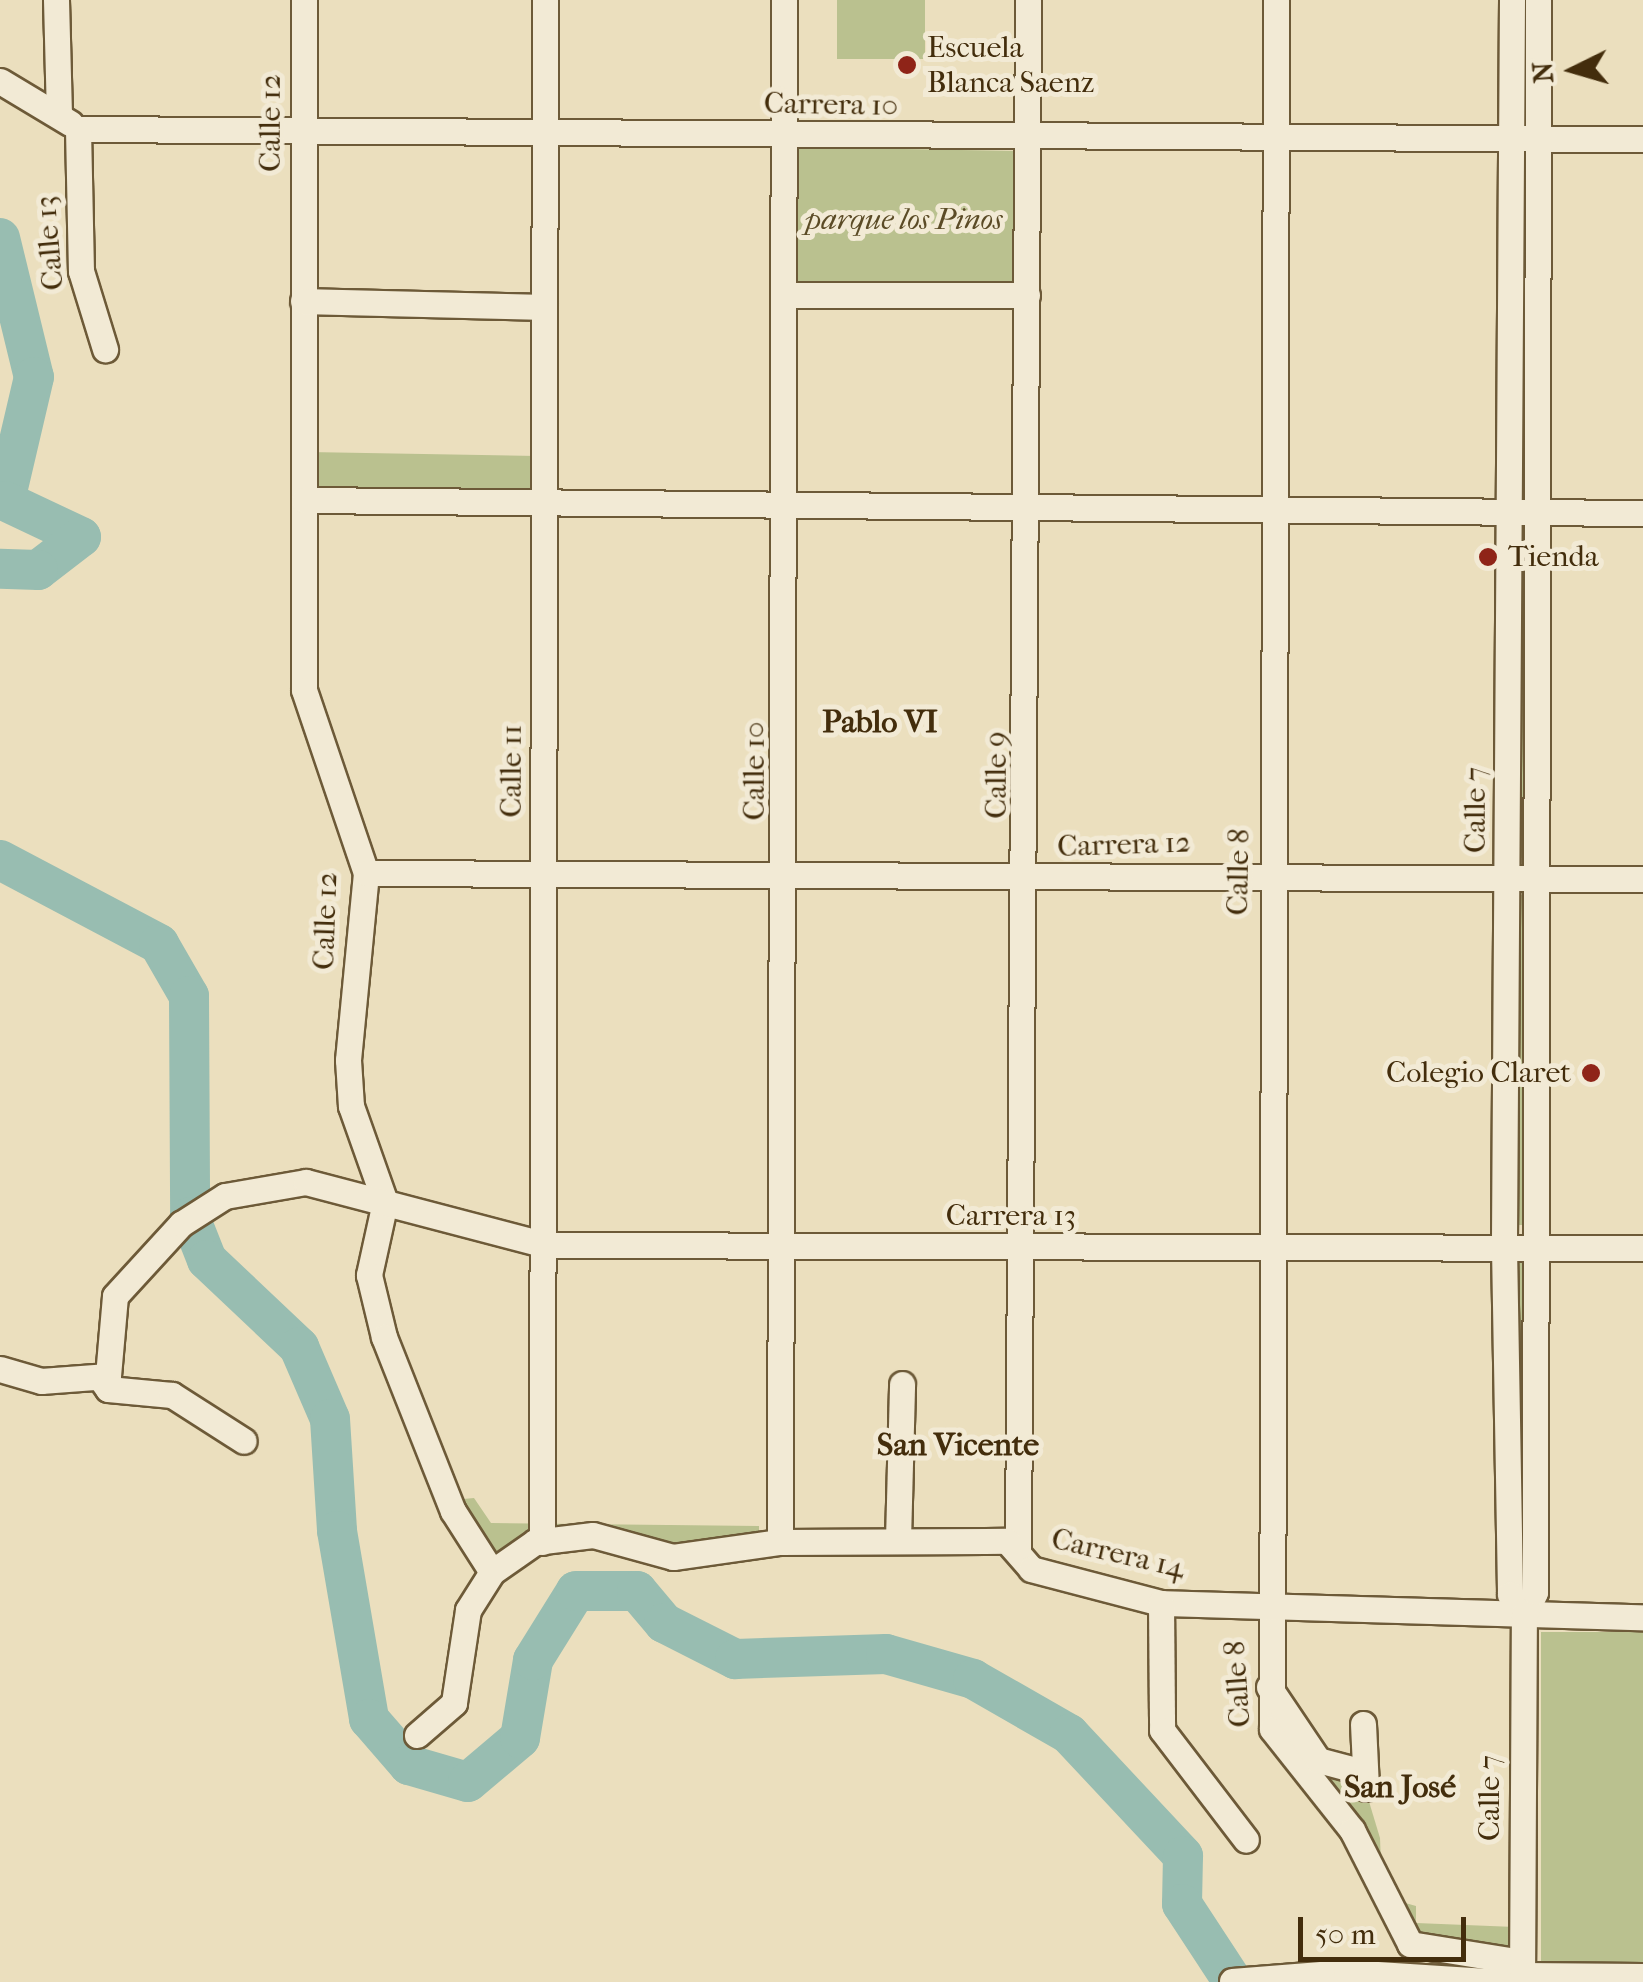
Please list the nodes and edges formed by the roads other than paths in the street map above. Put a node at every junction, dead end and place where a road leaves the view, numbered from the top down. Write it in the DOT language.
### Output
graph roads {
  1 [pos="56,0"];
  2 [pos="304,0"];
  3 [pos="545,0"];
  4 [pos="784,0"];
  5 [pos="1028,0"];
  6 [pos="1276,0"];
  7 [pos="1512,0"];
  8 [pos="1538,0"];
  9 [pos="0,81"];
  10 [pos="68,122"];
  11 [pos="303,133"];
  12 [pos="543,134"];
  13 [pos="1272,136"];
  14 [pos="785,137"];
  15 [pos="1026,139"];
  16 [pos="1524,139"];
  17 [pos="1643,139"];
  18 [pos="785,295"];
  19 [pos="1026,295"];
  20 [pos="303,301"];
  21 [pos="544,307"];
  22 [pos="105,348"];
  23 [pos="304,500"];
  24 [pos="546,508"];
  25 [pos="786,510"];
  26 [pos="1030,510"];
  27 [pos="1274,511"];
  28 [pos="1522,513"];
  29 [pos="1643,513"];
  30 [pos="366,873"];
  31 [pos="1271,873"];
  32 [pos="544,878"];
  33 [pos="1520,878"];
  34 [pos="1643,879"];
  35 [pos="787,880"];
  36 [pos="1029,880"];
  37 [pos="385,1202"];
  38 [pos="546,1245"];
  39 [pos="785,1247"];
  40 [pos="1517,1248"];
  41 [pos="1643,1248"];
  42 [pos="1023,1249"];
  43 [pos="1267,1249"];
  44 [pos="0,1369"];
  45 [pos="101,1378"];
  46 [pos="902,1384"];
  47 [pos="244,1441"];
  48 [pos="898,1540"];
  49 [pos="538,1542"];
  50 [pos="780,1542"];
  51 [pos="1018,1550"];
  52 [pos="492,1572"];
  53 [pos="1161,1603"];
  54 [pos="1266,1607"];
  55 [pos="1524,1615"];
  56 [pos="1643,1616"];
  57 [pos="1269,1688"];
  58 [pos="1363,1724"];
  59 [pos="418,1734"];
  60 [pos="1246,1840"];
  61 [pos="1517,1975"];
  62 [pos="1643,1976"];
  63 [pos="1232,1981"];
  1 -- 10 [label="street, Calle 13"];
  2 -- 11 [label="street, Calle 12"];
  3 -- 12 [label="street, Calle 11"];
  4 -- 14 [label="street, Calle 10"];
  5 -- 15 [label="street, Calle 9"];
  6 -- 13 [label="street, Calle 8"];
  7 -- 16 [label="street, Calle 7"];
  8 -- 16 [label="street, Calle 7"];
  9 -- 10 [label="street"];
  10 -- 11 [label="street, Carrera 10"];
  10 -- 22 [label="street, Calle 13"];
  11 -- 12 [label="street, Carrera 10"];
  11 -- 20 [label="street, Calle 12"];
  12 -- 14 [label="street, Carrera 10"];
  12 -- 21 [label="street, Calle 11"];
  13 -- 15 [label="street, Carrera 10"];
  13 -- 16 [label="street, Carrera 10"];
  13 -- 27 [label="street, Calle 8"];
  14 -- 15 [label="street, Carrera 10"];
  14 -- 18 [label="street, Calle 10"];
  15 -- 19 [label="street, Calle 9"];
  16 -- 17 [label="street, Carrera 10"];
  16 -- 28 [label="street, Calle 7"];
  18 -- 19 [label="street"];
  18 -- 25 [label="street, Calle 10"];
  19 -- 26 [label="street, Calle 9"];
  20 -- 21 [label="street"];
  20 -- 23 [label="street, Calle 12"];
  21 -- 24 [label="street, Calle 11"];
  23 -- 24 [label="street"];
  23 -- 30 [label="street, Calle 12"];
  24 -- 25 [label="street"];
  24 -- 32 [label="street, Calle 11"];
  25 -- 26 [label="street"];
  25 -- 35 [label="street, Calle 10"];
  26 -- 27 [label="street"];
  26 -- 36 [label="street, Calle 9"];
  27 -- 28 [label="street"];
  27 -- 31 [label="street, Calle 8"];
  28 -- 29 [label="street"];
  28 -- 33 [label="street, Calle 7"];
  30 -- 32 [label="street, Carrera 12"];
  30 -- 37 [label="street, Calle 12"];
  31 -- 33 [label="street, Carrera 12"];
  31 -- 36 [label="street, Carrera 12"];
  31 -- 43 [label="street, Calle 8"];
  32 -- 35 [label="street, Carrera 12"];
  32 -- 38 [label="street, Calle 11"];
  33 -- 34 [label="street, Carrera 12"];
  33 -- 40 [label="street, Calle 7"];
  35 -- 36 [label="street, Carrera 12"];
  35 -- 39 [label="street, Calle 10"];
  36 -- 42 [label="street, Calle 9"];
  37 -- 38 [label="street, Carrera 13"];
  37 -- 45 [label="street, Carrera 13"];
  37 -- 52 [label="street, Calle 12"];
  38 -- 39 [label="street, Carrera 13"];
  38 -- 49 [label="street, Calle 11"];
  39 -- 42 [label="street, Carrera 13"];
  39 -- 50 [label="street, Calle 10"];
  40 -- 41 [label="street, Carrera 13"];
  40 -- 43 [label="street, Carrera 13"];
  40 -- 55 [label="street, Calle 7"];
  42 -- 43 [label="street, Carrera 13"];
  42 -- 51 [label="street, Calle 9"];
  43 -- 54 [label="street, Calle 8"];
  44 -- 45 [label="street"];
  45 -- 47 [label="street"];
  46 -- 48 [label="street"];
  48 -- 50 [label="street, Carrera 14"];
  48 -- 51 [label="street, Carrera 14"];
  49 -- 50 [label="street, Carrera 14"];
  49 -- 52 [label="street"];
  51 -- 53 [label="street, Carrera 14"];
  52 -- 59 [label="street"];
  53 -- 54 [label="street, Carrera 14"];
  53 -- 60 [label="street"];
  54 -- 55 [label="street, Carrera 14"];
  54 -- 57 [label="street, Calle 8"];
  55 -- 56 [label="street, Carrera 14"];
  55 -- 61 [label="street, Calle 7"];
  57 -- 58 [label="street"];
  57 -- 61 [label="street, Calle 8"];
  61 -- 62 [label="street"];
  61 -- 63 [label="street"];
}
